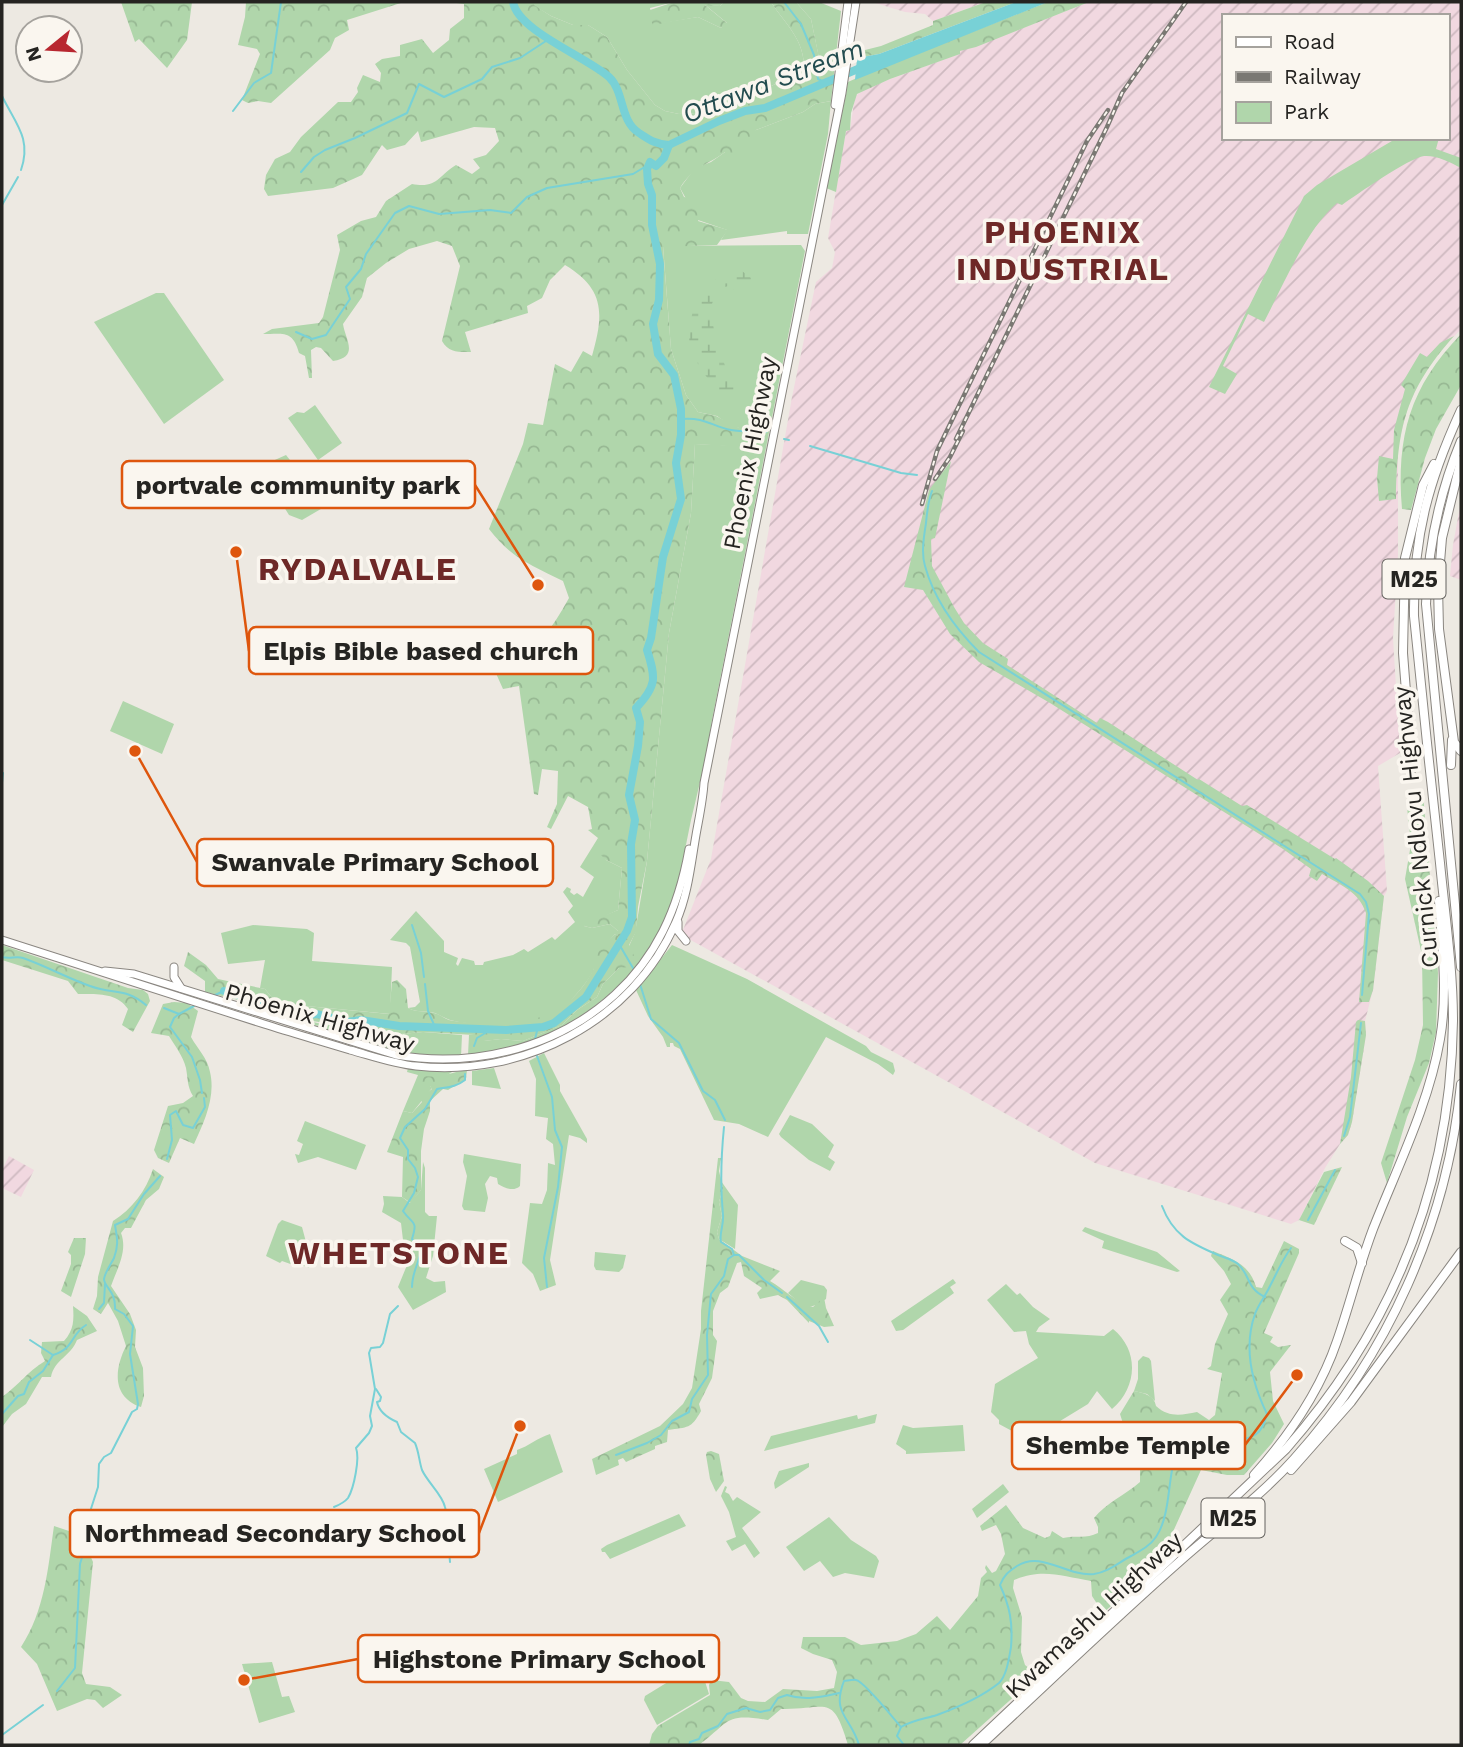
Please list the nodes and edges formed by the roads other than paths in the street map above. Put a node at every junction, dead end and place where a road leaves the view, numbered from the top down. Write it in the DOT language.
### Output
graph roads {
  1 [pos="848,2"];
  2 [pos="856,2"];
  3 [pos="839,92"];
  4 [pos="1461,410"];
  5 [pos="1461,441"];
  6 [pos="1439,460"];
  7 [pos="1461,460"];
  8 [pos="1452,726"];
  9 [pos="1461,751"];
  10 [pos="1451,765"];
  11 [pos="1412,769"];
  12 [pos="704,783"];
  13 [pos="1437,832"];
  14 [pos="1455,889"];
  15 [pos="679,915"];
  16 [pos="1461,925"];
  17 [pos="667,931"];
  18 [pos="2,940"];
  19 [pos="685,941"];
  20 [pos="174,967"];
  21 [pos="1461,967"];
  22 [pos="94,970"];
  23 [pos="184,990"];
  24 [pos="1461,1084"];
  25 [pos="1345,1241"];
  26 [pos="1413,1243"];
  27 [pos="1461,1252"];
  28 [pos="1362,1263"];
  29 [pos="1245,1508"];
  30 [pos="1214,1519"];
  31 [pos="973,1745"];
  32 [pos="981,1745"];
  1 -- 3 [label="main road, Phoenix Highway"];
  2 -- 3 [label="main road, Phoenix Highway"];
  3 -- 12 [label="main road, Phoenix Highway"];
  4 -- 6 [label="main road, Curnick Ndlovu Highway / M25"];
  5 -- 14 [label="main road, Curnick Ndlovu Highway / M25"];
  6 -- 11 [label="main road"];
  6 -- 13 [label="main road, Curnick Ndlovu Highway / M25"];
  7 -- 8 [label="main road"];
  8 -- 9 [label="main road"];
  8 -- 10 [label="main road"];
  12 -- 15 [label="main road, Phoenix Highway"];
  12 -- 17 [label="main road, Phoenix Highway"];
  13 -- 26 [label="main road, Curnick Ndlovu Highway / M25"];
  13 -- 28 [label="main road"];
  14 -- 16 [label="main road"];
  14 -- 21 [label="main road, Curnick Ndlovu Highway / M25"];
  15 -- 17 [label="main road, Phoenix Highway"];
  15 -- 19 [label="main road"];
  17 -- 22 [label="main road, Phoenix Highway"];
  17 -- 23 [label="main road, Phoenix Highway"];
  18 -- 22 [label="main road, Phoenix Highway"];
  20 -- 23 [label="main road"];
  22 -- 23 [label="main road, Phoenix Highway"];
  24 -- 29 [label="main road, Kwamashu Highway / M25"];
  25 -- 28 [label="main road"];
  26 -- 30 [label="main road, Kwamashu Highway / M25"];
  27 -- 29 [label="main road"];
  28 -- 30 [label="main road"];
  29 -- 32 [label="main road, Kwamashu Highway / M25"];
  30 -- 31 [label="main road, Kwamashu Highway / M25"];
}
